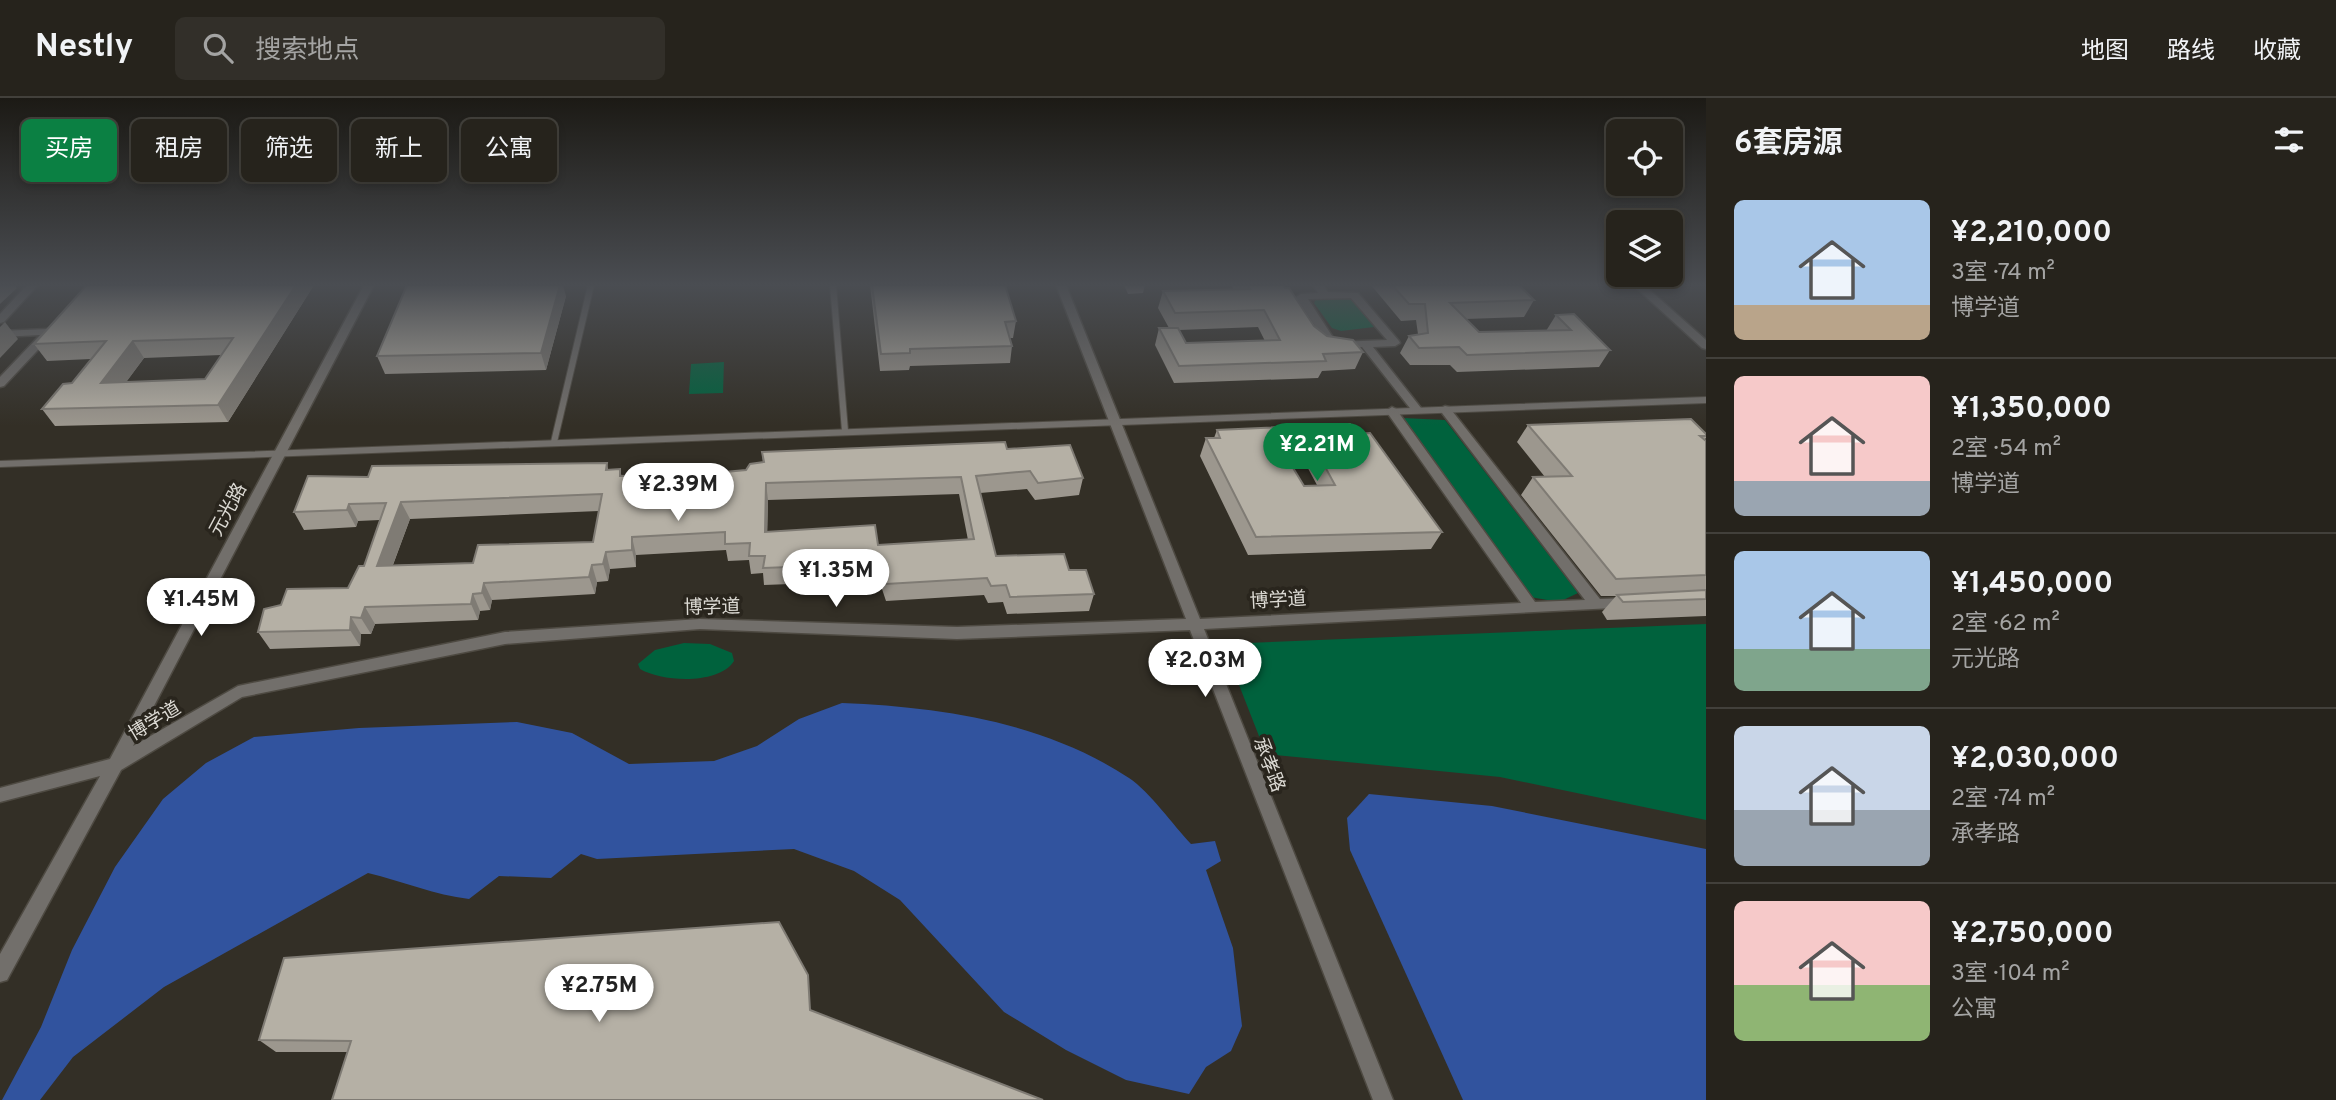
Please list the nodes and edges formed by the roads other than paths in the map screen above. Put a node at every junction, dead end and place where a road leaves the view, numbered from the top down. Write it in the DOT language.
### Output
graph roads {
  1 [pos="48,332"];
  2 [pos="344,332"];
  3 [pos="580,332"];
  4 [pos="837,332"];
  5 [pos="1079,332"];
  6 [pos="1324,332"];
  7 [pos="1385,332"];
  8 [pos="1690,332"];
  9 [pos="0,334"];
  10 [pos="1365,344"];
  11 [pos="1706,346"];
  12 [pos="0,384"];
  13 [pos="1706,400"];
  14 [pos="1446,409"];
  15 [pos="1417,410"];
  16 [pos="1392,411"];
  17 [pos="1114,422"];
  18 [pos="845,431"];
  19 [pos="554,442"];
  20 [pos="279,452"];
  21 [pos="0,464"];
  22 [pos="1637,602"];
  23 [pos="1596,604"];
  24 [pos="1531,607"];
  25 [pos="1194,622"];
  26 [pos="115,765"];
  27 [pos="0,796"];
  28 [pos="0,973"];
  29 [pos="1383,1100"];
  1 -- 9 [label="street"];
  1 -- 12 [label="street"];
  2 -- 20 [label="street, 元光路"];
  3 -- 19 [label="lane"];
  4 -- 18 [label="lane"];
  5 -- 17 [label="street, 承孝路"];
  6 -- 10 [label="street"];
  7 -- 10 [label="street"];
  8 -- 11 [label="street"];
  10 -- 15 [label="street"];
  13 -- 14 [label="lane"];
  14 -- 15 [label="lane"];
  14 -- 23 [label="street"];
  15 -- 16 [label="lane"];
  16 -- 17 [label="lane"];
  16 -- 24 [label="street"];
  17 -- 18 [label="lane"];
  17 -- 25 [label="street, 承孝路"];
  18 -- 19 [label="lane"];
  19 -- 20 [label="lane"];
  20 -- 21 [label="lane"];
  20 -- 26 [label="street, 元光路"];
  22 -- 23 [label="street, 博学道"];
  23 -- 24 [label="street, 博学道"];
  24 -- 25 [label="street, 博学道"];
  25 -- 26 [label="street, 博学道"];
  25 -- 29 [label="street, 承孝路"];
  26 -- 27 [label="street, 博学道"];
  26 -- 28 [label="street, 元光路"];
}
